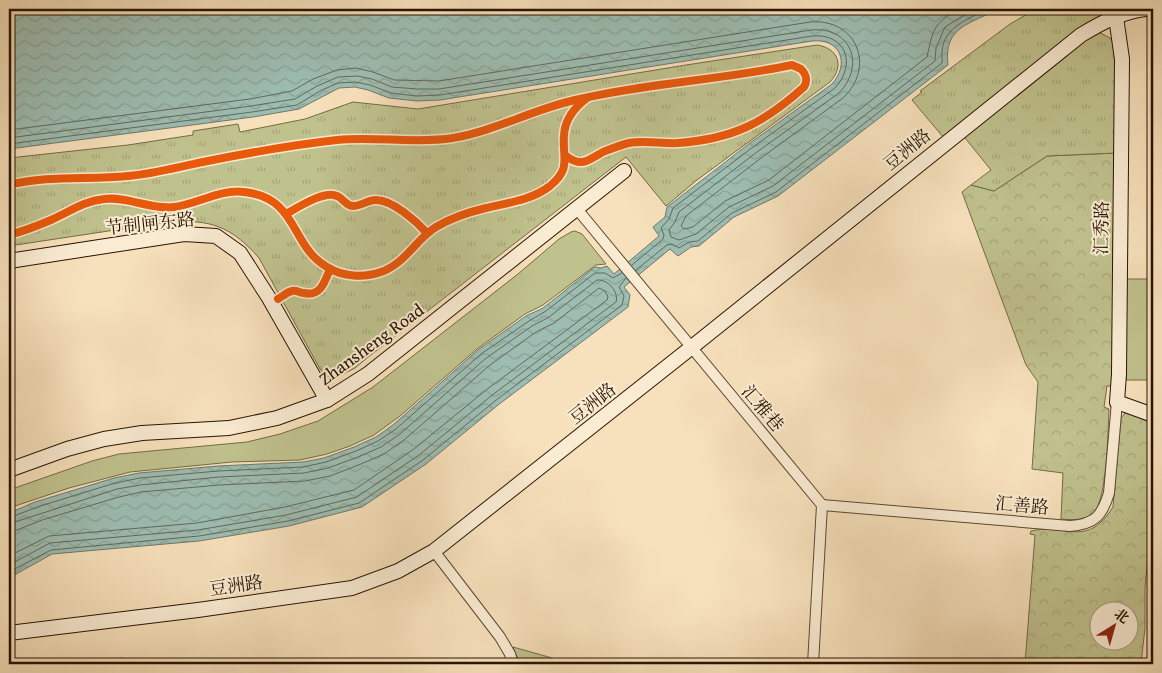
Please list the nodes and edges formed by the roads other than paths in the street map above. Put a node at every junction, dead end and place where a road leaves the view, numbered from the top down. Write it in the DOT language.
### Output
graph roads {
  1 [pos="1144,9"];
  2 [pos="1116,17"];
  3 [pos="624,171"];
  4 [pos="577,209"];
  5 [pos="9,261"];
  6 [pos="692,347"];
  7 [pos="327,400"];
  8 [pos="1117,402"];
  9 [pos="1153,415"];
  10 [pos="9,470"];
  11 [pos="822,505"];
  12 [pos="434,551"];
  13 [pos="9,633"];
  14 [pos="513,664"];
  15 [pos="813,664"];
  1 -- 2 [label="street, 豆洲路"];
  2 -- 6 [label="street, 豆洲路"];
  2 -- 8 [label="street, 汇秀路"];
  3 -- 4 [label="street, Zhansheng Road"];
  4 -- 6 [label="street, 汇雅巷"];
  4 -- 7 [label="street, Zhansheng Road"];
  5 -- 7 [label="street, 节制闸东路"];
  6 -- 11 [label="street, 汇雅巷"];
  6 -- 12 [label="street, 豆洲路"];
  7 -- 10 [label="street, Zhansheng Road"];
  8 -- 9 [label="street"];
  8 -- 11 [label="street, 汇善路"];
  11 -- 15 [label="street"];
  12 -- 13 [label="street, 豆洲路"];
  12 -- 14 [label="street"];
}
